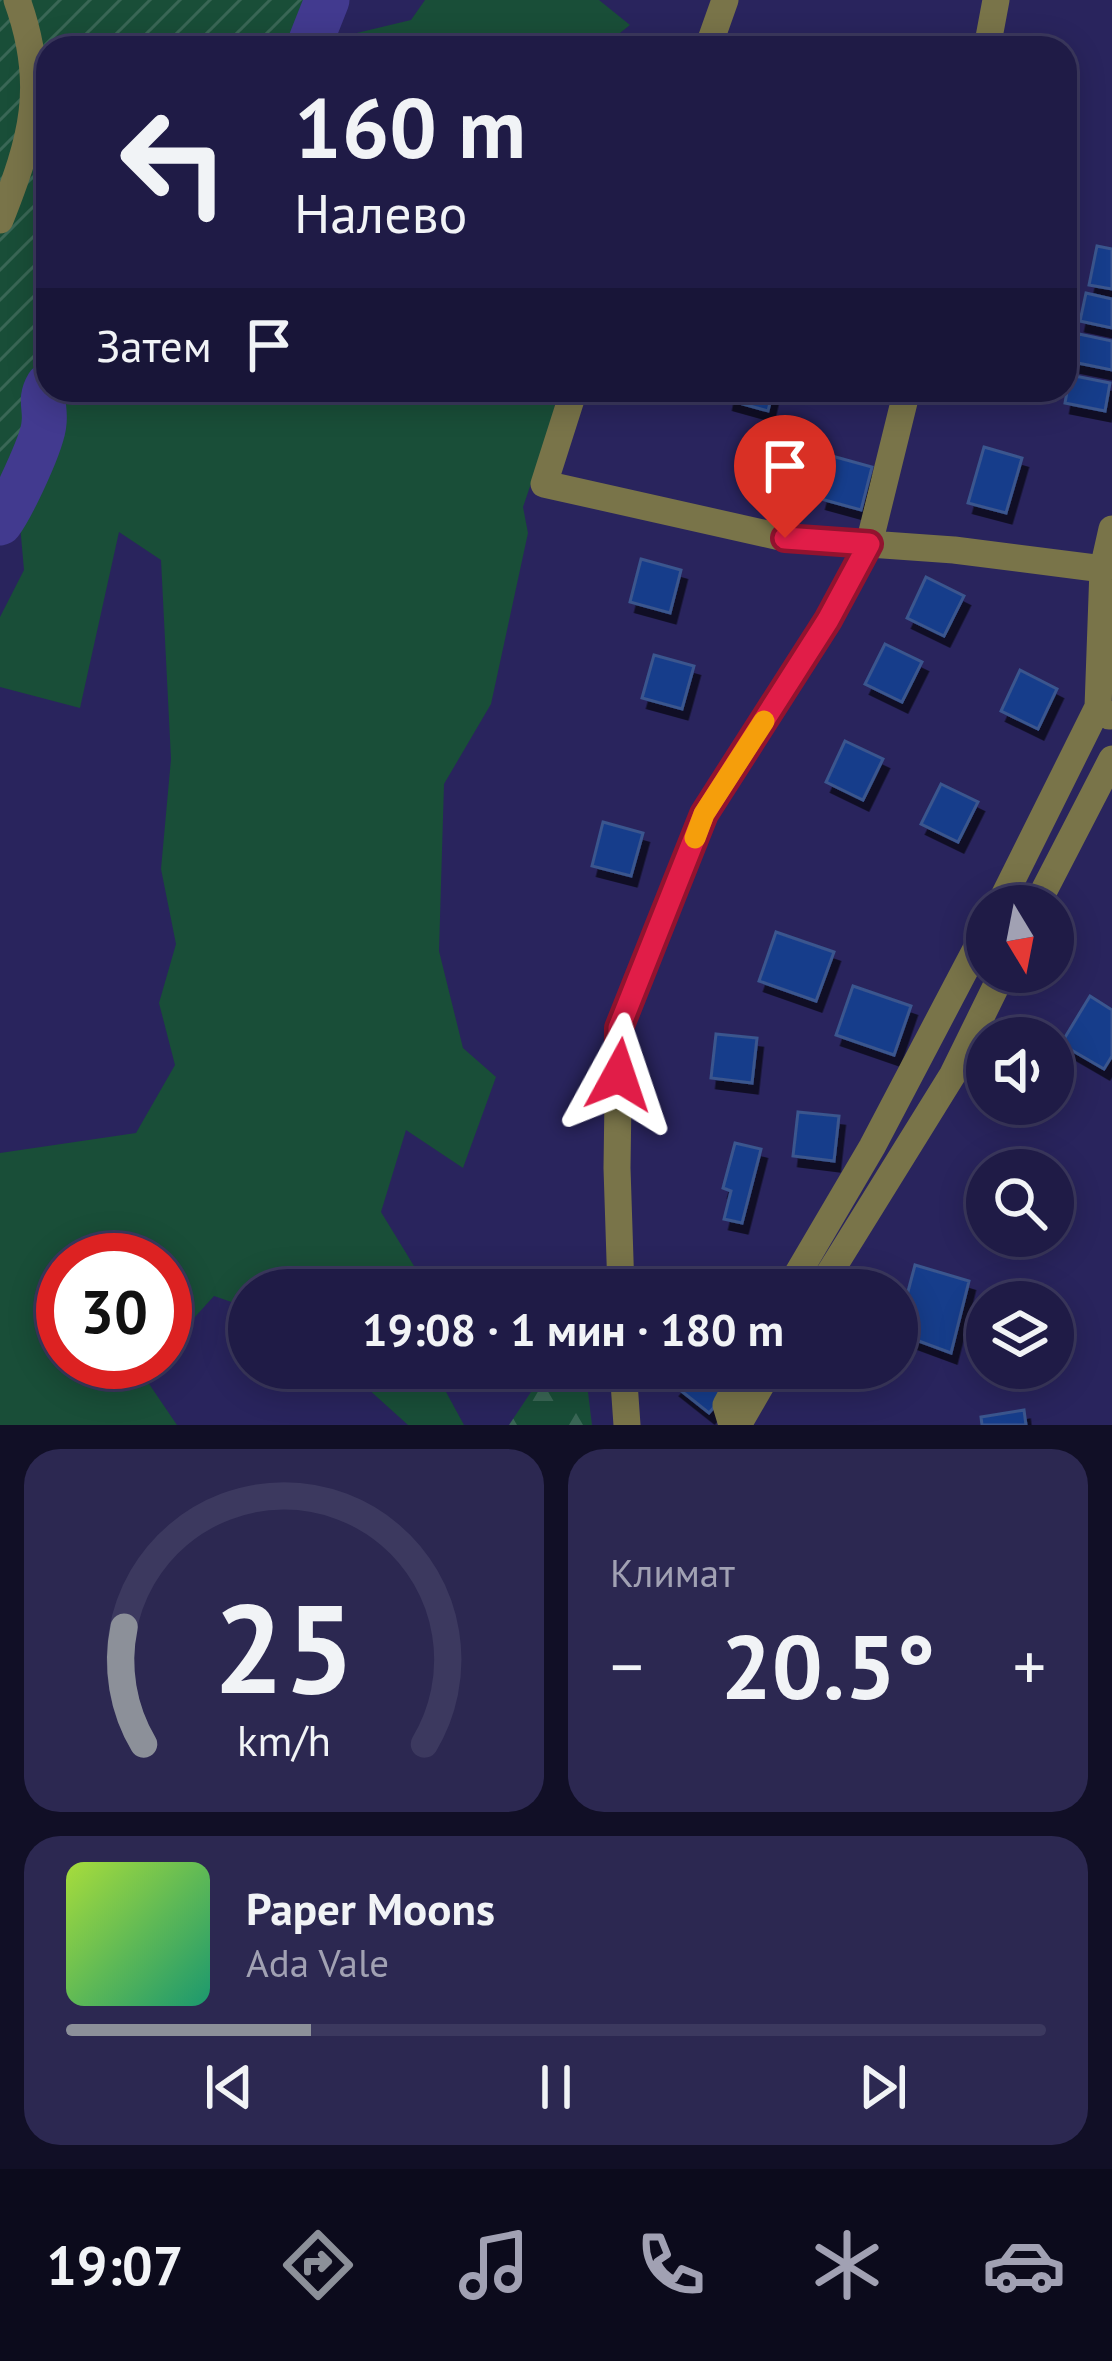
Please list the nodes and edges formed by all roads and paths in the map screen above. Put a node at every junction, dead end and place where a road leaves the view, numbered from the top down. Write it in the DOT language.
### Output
graph roads {
  1 [pos="17,0"];
  2 [pos="724,0"];
  3 [pos="996,0"];
  4 [pos="712,36"];
  5 [pos="989,36"];
  6 [pos="0,220"];
  7 [pos="570,402"];
  8 [pos="904,402"];
  9 [pos="1112,529"];
  10 [pos="869,544"];
  11 [pos="1103,569"];
  12 [pos="1105,713"];
  13 [pos="1112,759"];
  14 [pos="1010,885"];
  15 [pos="1047,885"];
  16 [pos="966,968"];
  17 [pos="993,993"];
  18 [pos="620,1269"];
  19 [pos="800,1269"];
  20 [pos="832,1269"];
  21 [pos="624,1389"];
  22 [pos="735,1389"];
  23 [pos="758,1389"];
  24 [pos="627,1425"];
  25 [pos="735,1425"];
  1 -- 6 [label="street"];
  2 -- 4 [label="street"];
  3 -- 5 [label="street"];
  7 -- 10 [label="street"];
  8 -- 10 [label="street"];
  9 -- 11 [label="street"];
  10 -- 11 [label="street"];
  10 -- 18 [label="street"];
  11 -- 12 [label="street"];
  12 -- 14 [label="street"];
  13 -- 15 [label="street"];
  16 -- 19 [label="street"];
  17 -- 20 [label="street"];
  21 -- 24 [label="street"];
  22 -- 25 [label="street"];
  23 -- 25 [label="street"];
}
